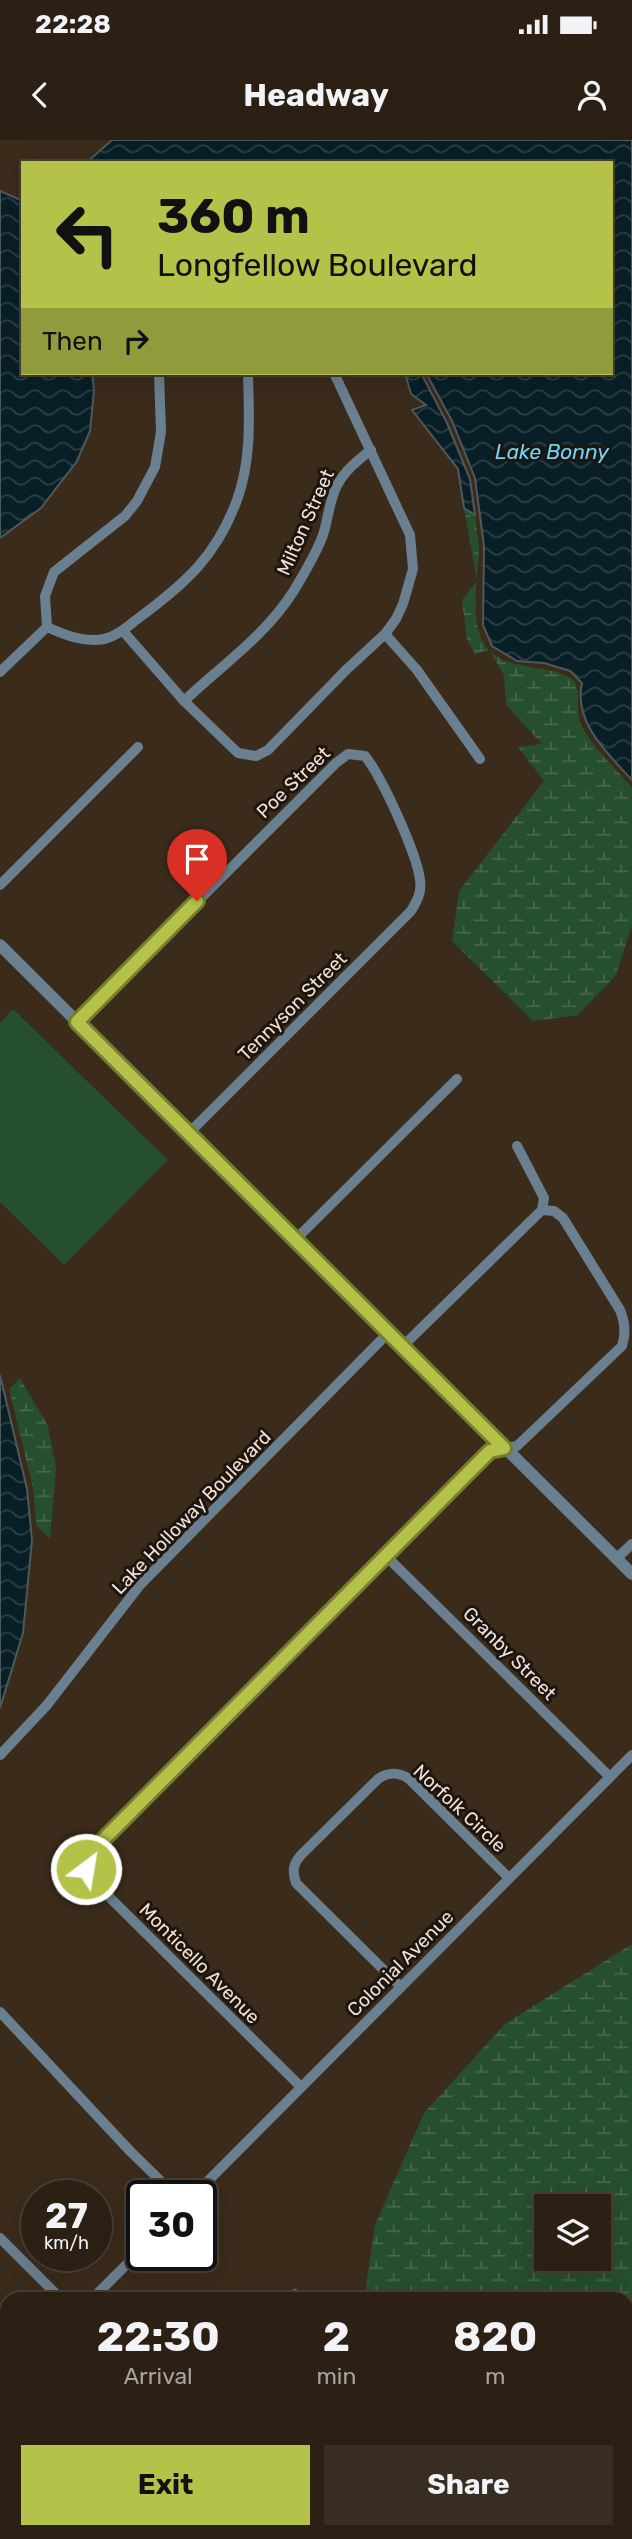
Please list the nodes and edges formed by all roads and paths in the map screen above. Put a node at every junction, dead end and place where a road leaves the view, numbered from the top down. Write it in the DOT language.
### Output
graph roads {
  1 [pos="159,375"];
  2 [pos="248,375"];
  3 [pos="335,375"];
  4 [pos="371,450"];
  5 [pos="47,628"];
  6 [pos="123,631"];
  7 [pos="385,634"];
  8 [pos="0,672"];
  9 [pos="184,701"];
  10 [pos="138,747"];
  11 [pos="358,754"];
  12 [pos="480,759"];
  13 [pos="0,885"];
  14 [pos="0,945"];
  15 [pos="77,1022"];
  16 [pos="457,1079"];
  17 [pos="188,1133"];
  18 [pos="516,1146"];
  19 [pos="542,1210"];
  20 [pos="295,1240"];
  21 [pos="389,1332"];
  22 [pos="403,1346"];
  23 [pos="504,1448"];
  24 [pos="632,1544"];
  25 [pos="385,1555"];
  26 [pos="617,1559"];
  27 [pos="632,1574"];
  28 [pos="0,1755"];
  29 [pos="632,1755"];
  30 [pos="610,1777"];
  31 [pos="509,1878"];
  32 [pos="401,1987"];
  33 [pos="0,2012"];
  34 [pos="301,2087"];
  35 [pos="160,2180"];
  36 [pos="208,2180"];
  37 [pos="0,2238"];
  38 [pos="126,2265"];
  39 [pos="54,2292"];
  40 [pos="99,2292"];
  1 -- 5 [label="street"];
  2 -- 6 [label="street"];
  3 -- 4 [label="street"];
  4 -- 7 [label="street"];
  4 -- 9 [label="street, Milton Street"];
  5 -- 6 [label="street"];
  5 -- 8 [label="street"];
  6 -- 9 [label="street"];
  7 -- 9 [label="street"];
  7 -- 12 [label="street"];
  10 -- 13 [label="street"];
  11 -- 15 [label="street, Poe Street"];
  11 -- 17 [label="street, Tennyson Street"];
  14 -- 15 [label="street"];
  15 -- 17 [label="street"];
  16 -- 20 [label="street"];
  17 -- 20 [label="street"];
  18 -- 19 [label="street"];
  19 -- 22 [label="street"];
  19 -- 23 [label="street, Monticello Avenue"];
  20 -- 21 [label="street"];
  21 -- 22 [label="street"];
  21 -- 28 [label="street, Lake Holloway Boulevard"];
  22 -- 23 [label="street"];
  23 -- 25 [label="street, Monticello Avenue"];
  23 -- 26 [label="street"];
  24 -- 26 [label="street"];
  25 -- 30 [label="street, Granby Street"];
  25 -- 34 [label="street, Monticello Avenue"];
  26 -- 27 [label="street"];
  29 -- 30 [label="street, Colonial Avenue"];
  30 -- 31 [label="street, Colonial Avenue"];
  31 -- 32 [label="street, Colonial Avenue"];
  31 -- 32 [label="street, Norfolk Circle"];
  32 -- 34 [label="street, Colonial Avenue"];
  33 -- 35 [label="street"];
  34 -- 36 [label="street, Colonial Avenue"];
  37 -- 39 [label="street"];
  38 -- 40 [label="street"];
}
